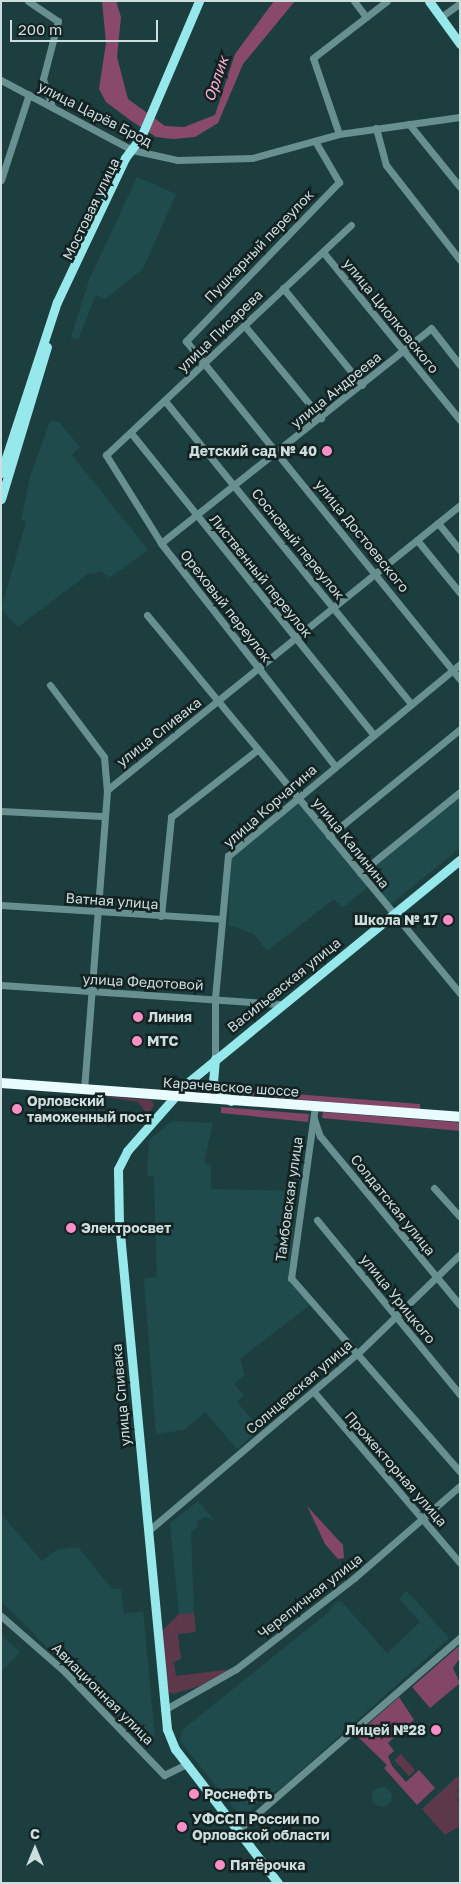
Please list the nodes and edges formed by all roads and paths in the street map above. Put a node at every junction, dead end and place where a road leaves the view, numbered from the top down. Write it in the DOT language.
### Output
graph roads {
  1 [pos="28,1"];
  2 [pos="199,1"];
  3 [pos="354,1"];
  4 [pos="387,1"];
  5 [pos="429,1"];
  6 [pos="460,3"];
  7 [pos="366,17"];
  8 [pos="441,17"];
  9 [pos="460,44"];
  10 [pos="1,80"];
  11 [pos="30,94"];
  12 [pos="52,106"];
  13 [pos="460,117"];
  14 [pos="409,124"];
  15 [pos="376,128"];
  16 [pos="340,134"];
  17 [pos="315,141"];
  18 [pos="132,150"];
  19 [pos="1,180"];
  20 [pos="460,187"];
  21 [pos="351,225"];
  22 [pos="323,252"];
  23 [pos="460,260"];
  24 [pos="283,288"];
  25 [pos="244,325"];
  26 [pos="186,341"];
  27 [pos="403,352"];
  28 [pos="206,363"];
  29 [pos="460,365"];
  30 [pos="362,385"];
  31 [pos="165,401"];
  32 [pos="321,418"];
  33 [pos="460,420"];
  34 [pos="131,433"];
  35 [pos="278,452"];
  36 [pos="106,455"];
  37 [pos="1,473"];
  38 [pos="235,486"];
  39 [pos="2,494"];
  40 [pos="460,505"];
  41 [pos="196,516"];
  42 [pos="438,523"];
  43 [pos="417,540"];
  44 [pos="161,543"];
  45 [pos="460,550"];
  46 [pos="376,572"];
  47 [pos="460,594"];
  48 [pos="334,608"];
  49 [pos="147,615"];
  50 [pos="296,639"];
  51 [pos="460,664"];
  52 [pos="259,669"];
  53 [pos="452,669"];
  54 [pos="460,679"];
  55 [pos="50,685"];
  56 [pos="219,702"];
  57 [pos="410,703"];
  58 [pos="460,729"];
  59 [pos="372,734"];
  60 [pos="257,750"];
  61 [pos="335,766"];
  62 [pos="107,790"];
  63 [pos="460,792"];
  64 [pos="298,798"];
  65 [pos="1,811"];
  66 [pos="102,816"];
  67 [pos="329,836"];
  68 [pos="460,860"];
  69 [pos="360,873"];
  70 [pos="1,905"];
  71 [pos="96,913"];
  72 [pos="161,916"];
  73 [pos="392,916"];
  74 [pos="222,919"];
  75 [pos="1,985"];
  76 [pos="92,992"];
  77 [pos="460,993"];
  78 [pos="215,998"];
  79 [pos="282,1004"];
  80 [pos="215,1058"];
  81 [pos="1,1083"];
  82 [pos="84,1090"];
  83 [pos="174,1097"];
  84 [pos="231,1101"];
  85 [pos="314,1106"];
  86 [pos="460,1117"];
  87 [pos="313,1118"];
  88 [pos="434,1188"];
  89 [pos="460,1217"];
  90 [pos="317,1220"];
  91 [pos="460,1254"];
  92 [pos="437,1278"];
  93 [pos="460,1305"];
  94 [pos="397,1318"];
  95 [pos="358,1353"];
  96 [pos="314,1392"];
  97 [pos="460,1394"];
  98 [pos="460,1472"];
  99 [pos="460,1486"];
  100 [pos="423,1519"];
  101 [pos="148,1531"];
  102 [pos="460,1563"];
  103 [pos="1,1616"];
  104 [pos="460,1638"];
  105 [pos="164,1710"];
  106 [pos="187,1764"];
  107 [pos="238,1830"];
  108 [pos="278,1883"];
  1 -- 12 [label="street"];
  2 -- 18 [label="main road"];
  3 -- 7 [label="street"];
  4 -- 7 [label="street"];
  5 -- 8 [label="main road"];
  6 -- 8 [label="street"];
  7 -- 16 [label="street"];
  8 -- 9 [label="main road"];
  10 -- 11 [label="street, улица Царёв Брод"];
  11 -- 12 [label="street, улица Царёв Брод"];
  11 -- 19 [label="street"];
  12 -- 18 [label="street, улица Царёв Брод"];
  13 -- 14 [label="street, улица Царёв Брод"];
  14 -- 15 [label="street, улица Царёв Брод"];
  14 -- 20 [label="street"];
  15 -- 16 [label="street, улица Царёв Брод"];
  15 -- 23 [label="street"];
  16 -- 17 [label="street, улица Царёв Брод"];
  17 -- 18 [label="street, улица Царёв Брод"];
  17 -- 26 [label="street, Пушкарный переулок"];
  18 -- 37 [label="main road, Мостовая улица"];
  18 -- 39 [label="main road, Мостовая улица"];
  21 -- 22 [label="street, улица Писарева"];
  22 -- 24 [label="street, улица Писарева"];
  22 -- 27 [label="street, улица Циолковского"];
  24 -- 25 [label="street, улица Писарева"];
  24 -- 30 [label="street"];
  25 -- 28 [label="street, улица Писарева"];
  25 -- 32 [label="street"];
  26 -- 28 [label="street, улица Достоевского"];
  27 -- 29 [label="street, улица Андреева"];
  27 -- 30 [label="street, улица Андреева"];
  27 -- 33 [label="street, улица Циолковского"];
  28 -- 31 [label="street, улица Писарева"];
  28 -- 35 [label="street, улица Достоевского"];
  30 -- 32 [label="street, улица Андреева"];
  31 -- 34 [label="street, улица Писарева"];
  31 -- 38 [label="street, Сосновый переулок"];
  32 -- 35 [label="street, улица Андреева"];
  34 -- 36 [label="street, улица Писарева"];
  34 -- 41 [label="street, Лиственный переулок"];
  35 -- 38 [label="street, улица Андреева"];
  35 -- 46 [label="street, улица Достоевского"];
  36 -- 44 [label="street, Ореховый переулок"];
  38 -- 41 [label="street, улица Андреева"];
  38 -- 48 [label="street, Сосновый переулок"];
  40 -- 42 [label="street, улица Спивака"];
  41 -- 44 [label="street, улица Андреева"];
  41 -- 50 [label="street, Лиственный переулок"];
  42 -- 43 [label="street, улица Спивака"];
  42 -- 45 [label="street"];
  43 -- 46 [label="street, улица Спивака"];
  43 -- 47 [label="street"];
  44 -- 52 [label="street, Ореховый переулок"];
  46 -- 48 [label="street, улица Спивака"];
  46 -- 53 [label="street, улица Достоевского"];
  48 -- 50 [label="street, улица Спивака"];
  48 -- 57 [label="street, Сосновый переулок"];
  49 -- 56 [label="street, улица Калинина"];
  50 -- 52 [label="street, улица Спивака"];
  50 -- 59 [label="street, Лиственный переулок"];
  51 -- 53 [label="street, улица Корчагина"];
  52 -- 56 [label="street, улица Спивака"];
  52 -- 61 [label="street, Ореховый переулок"];
  53 -- 54 [label="street, улица Достоевского"];
  53 -- 57 [label="street, улица Корчагина"];
  55 -- 62 [label="street"];
  56 -- 60 [label="street, улица Калинина"];
  56 -- 62 [label="street, улица Спивака"];
  57 -- 59 [label="street, улица Корчагина"];
  58 -- 67 [label="street"];
  59 -- 61 [label="street, улица Корчагина"];
  60 -- 64 [label="street, улица Калинина"];
  60 -- 72 [label="street"];
  61 -- 64 [label="street, улица Корчагина"];
  62 -- 66 [label="street"];
  63 -- 69 [label="street"];
  64 -- 67 [label="street, улица Калинина"];
  64 -- 74 [label="street, улица Корчагина"];
  65 -- 66 [label="street"];
  66 -- 71 [label="street"];
  67 -- 69 [label="street, улица Калинина"];
  68 -- 73 [label="main road, Васильевская улица"];
  69 -- 73 [label="street, улица Калинина"];
  70 -- 71 [label="street, Ватная улица"];
  71 -- 72 [label="street, Ватная улица"];
  71 -- 76 [label="street"];
  72 -- 74 [label="street, Ватная улица"];
  73 -- 77 [label="street, улица Калинина"];
  73 -- 79 [label="main road, Васильевская улица"];
  74 -- 78 [label="street, улица Корчагина"];
  75 -- 76 [label="street, улица Федотовой"];
  76 -- 78 [label="street, улица Федотовой"];
  76 -- 82 [label="street"];
  78 -- 79 [label="street, улица Федотовой"];
  78 -- 80 [label="street, улица Корчагина"];
  79 -- 80 [label="main road, Васильевская улица"];
  80 -- 83 [label="main road, Васильевская улица"];
  80 -- 84 [label="main road"];
  81 -- 82 [label="highway, Карачевское шоссе"];
  82 -- 83 [label="highway, Карачевское шоссе"];
  83 -- 84 [label="highway, Карачевское шоссе"];
  83 -- 101 [label="main road, улица Спивака"];
  84 -- 85 [label="highway, Карачевское шоссе"];
  85 -- 86 [label="highway, Карачевское шоссе"];
  85 -- 87 [label="street, Тамбовская улица"];
  87 -- 92 [label="street, Солдатская улица"];
  87 -- 95 [label="street, Тамбовская улица"];
  88 -- 89 [label="street"];
  90 -- 94 [label="street, улица Урицкого"];
  91 -- 92 [label="street, Солнцевская улица"];
  92 -- 93 [label="street, Солдатская улица"];
  92 -- 94 [label="street, Солнцевская улица"];
  94 -- 95 [label="street, Солнцевская улица"];
  94 -- 97 [label="street, улица Урицкого"];
  95 -- 96 [label="street, Солнцевская улица"];
  95 -- 98 [label="street, Тамбовская улица"];
  96 -- 100 [label="street, Прожекторная улица"];
  96 -- 101 [label="street, Солнцевская улица"];
  99 -- 100 [label="street, Черепичная улица"];
  100 -- 102 [label="street, Прожекторная улица"];
  100 -- 105 [label="street, Черепичная улица"];
  101 -- 105 [label="main road, улица Спивака"];
  103 -- 106 [label="street, Авиационная улица"];
  104 -- 107 [label="street"];
  105 -- 106 [label="main road, Авиационная улица"];
  106 -- 107 [label="main road, Авиационная улица"];
  107 -- 108 [label="main road, Авиационная улица"];
}
